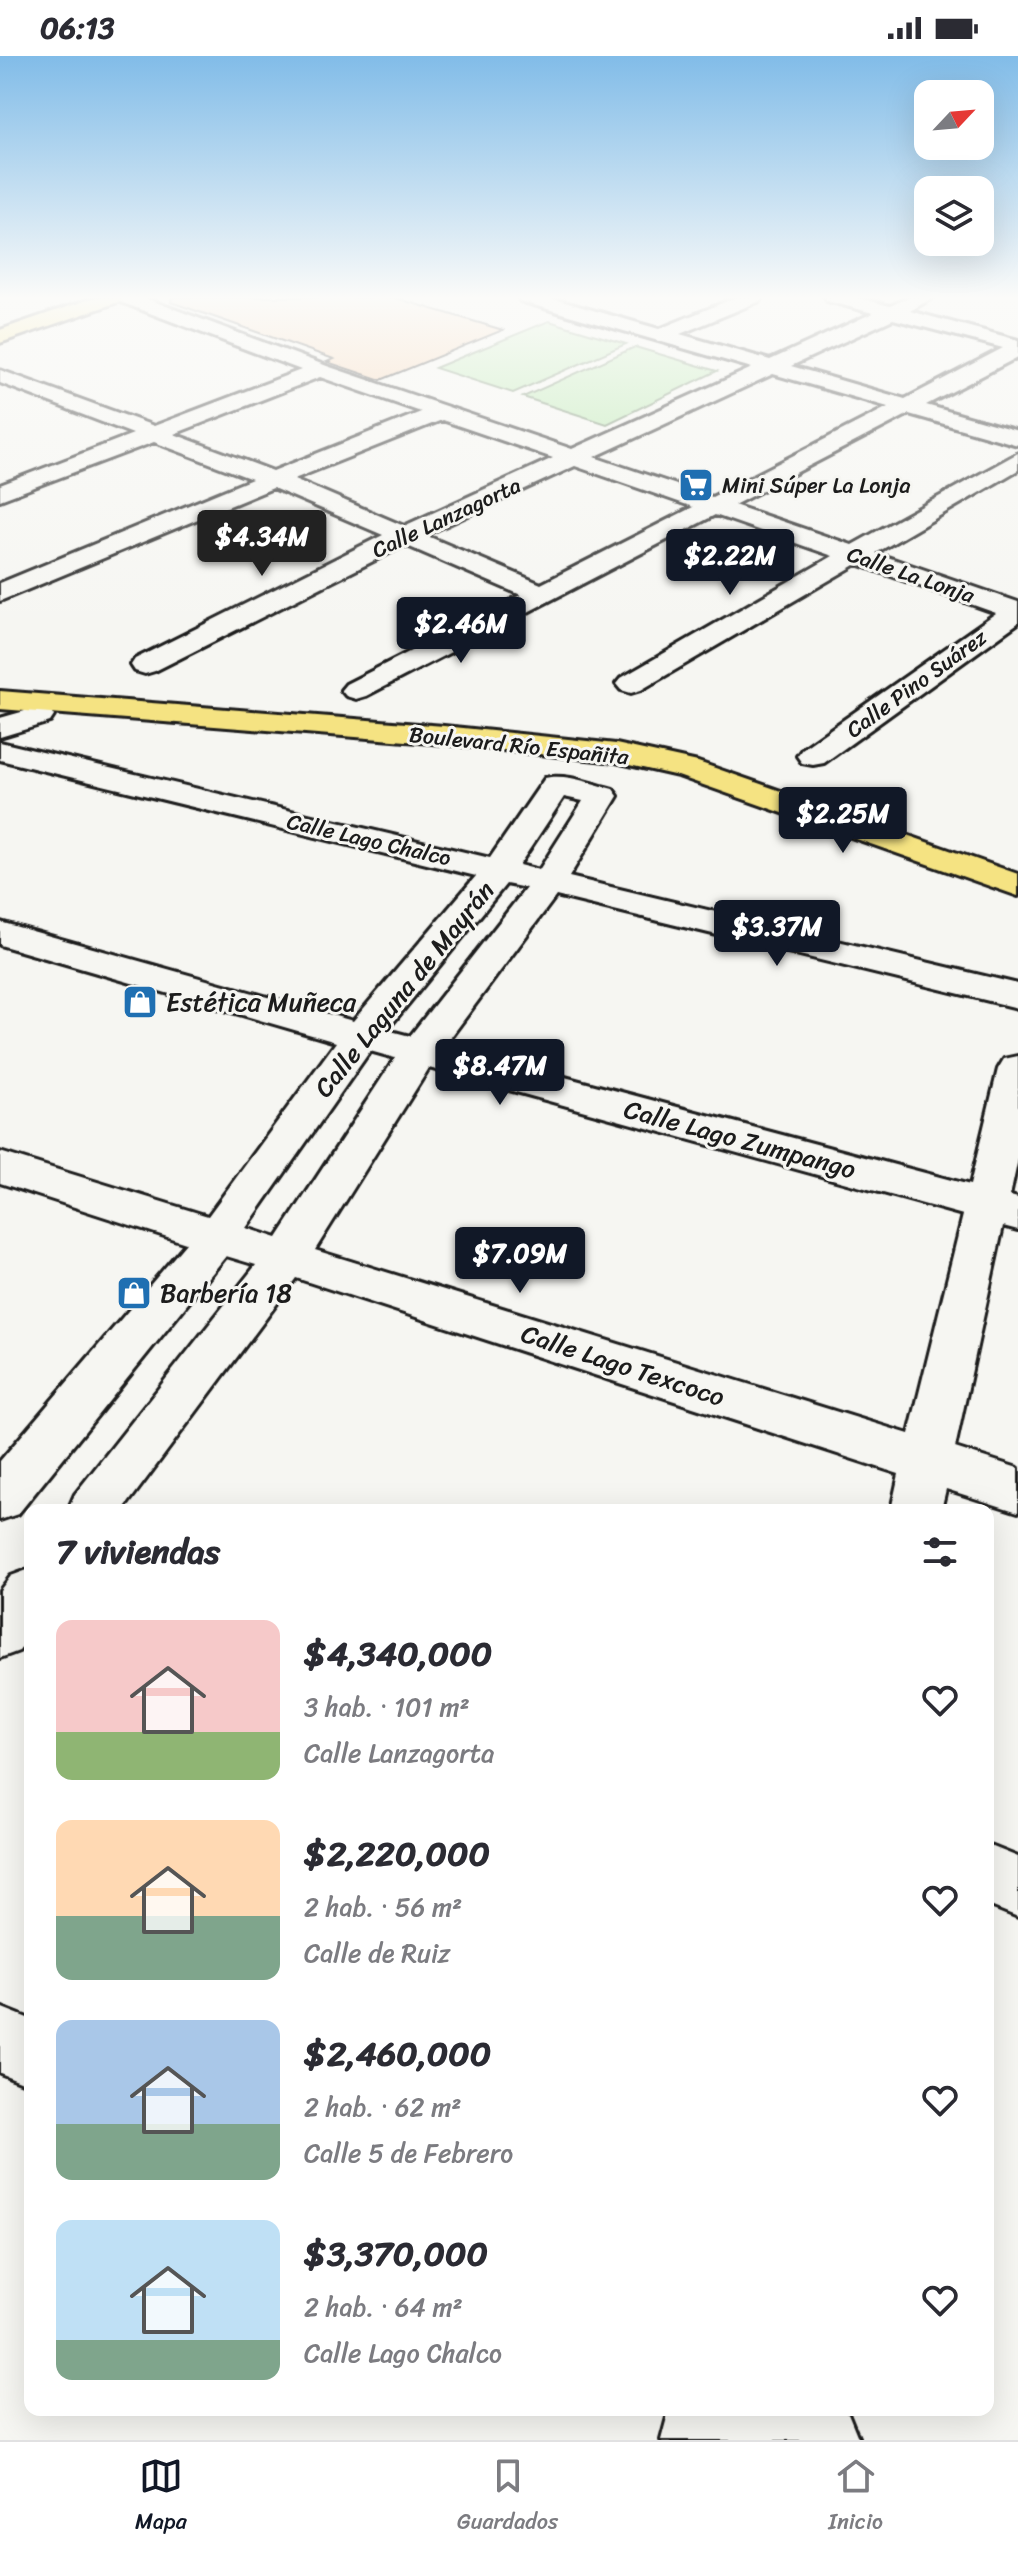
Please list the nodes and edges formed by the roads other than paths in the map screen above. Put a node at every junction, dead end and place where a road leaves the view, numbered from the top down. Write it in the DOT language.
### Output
graph roads {
  1 [pos="87,408"];
  2 [pos="216,408"];
  3 [pos="431,408"];
  4 [pos="681,408"];
  5 [pos="903,408"];
  6 [pos="915,408"];
  7 [pos="442,412"];
  8 [pos="151,432"];
  9 [pos="1018,438"];
  10 [pos="572,458"];
  11 [pos="1018,460"];
  12 [pos="273,479"];
  13 [pos="0,493"];
  14 [pos="713,506"];
  15 [pos="402,536"];
  16 [pos="855,555"];
  17 [pos="0,593"];
  18 [pos="542,594"];
  19 [pos="1018,610"];
  20 [pos="145,665"];
  21 [pos="0,679"];
  22 [pos="631,684"];
  23 [pos="356,690"];
  24 [pos="0,700"];
  25 [pos="39,716"];
  26 [pos="0,728"];
  27 [pos="0,751"];
  28 [pos="813,756"];
  29 [pos="1018,856"];
  30 [pos="499,870"];
  31 [pos="549,882"];
  32 [pos="1018,886"];
  33 [pos="0,933"];
  34 [pos="1018,996"];
  35 [pos="361,1036"];
  36 [pos="419,1052"];
  37 [pos="1018,1069"];
  38 [pos="0,1167"];
  39 [pos="1002,1210"];
  40 [pos="217,1236"];
  41 [pos="287,1258"];
  42 [pos="927,1461"];
  43 [pos="1018,1490"];
  44 [pos="0,1498"];
  45 [pos="98,1504"];
  46 [pos="917,1504"];
  47 [pos="24,1507"];
  48 [pos="24,1601"];
  49 [pos="0,1633"];
  50 [pos="994,1877"];
  51 [pos="1018,1887"];
  52 [pos="0,2039"];
  53 [pos="24,2050"];
  54 [pos="705,2416"];
  55 [pos="771,2416"];
  56 [pos="699,2440"];
  57 [pos="821,2440"];
  1 -- 8 [label="street"];
  2 -- 8 [label="street"];
  3 -- 7 [label="street, Calle La Lonja"];
  4 -- 10 [label="street, Calle Lanzagorta"];
  5 -- 14 [label="street"];
  6 -- 9 [label="street"];
  7 -- 10 [label="street, Calle La Lonja"];
  7 -- 12 [label="street"];
  8 -- 12 [label="street"];
  8 -- 13 [label="street"];
  10 -- 14 [label="street, Calle La Lonja"];
  10 -- 15 [label="street, Calle Lanzagorta"];
  11 -- 16 [label="street"];
  12 -- 15 [label="street"];
  12 -- 17 [label="street"];
  14 -- 16 [label="street, Calle La Lonja"];
  14 -- 18 [label="street"];
  15 -- 18 [label="street"];
  15 -- 20 [label="street, Calle Lanzagorta"];
  16 -- 19 [label="street, Calle La Lonja"];
  16 -- 22 [label="street"];
  18 -- 23 [label="street"];
  19 -- 28 [label="street, Calle Pino Suárez"];
  21 -- 29 [label="main road, Boulevard Río Españita"];
  24 -- 32 [label="main road, Boulevard Río Españita"];
  25 -- 26 [label="street"];
  27 -- 30 [label="street, Calle Lago Chalco"];
  30 -- 31 [label="street, Calle Lago Chalco"];
  30 -- 31 [label="street, Calle Laguna de Mayrán"];
  30 -- 35 [label="street, Calle Laguna de Mayrán"];
  31 -- 34 [label="street, Calle Lago Chalco"];
  31 -- 36 [label="street, Calle Laguna de Mayrán"];
  33 -- 35 [label="street, Calle Lago Zumpango"];
  35 -- 36 [label="street, Calle Lago Zumpango"];
  35 -- 40 [label="street, Calle Laguna de Mayrán"];
  36 -- 39 [label="street, Calle Lago Zumpango"];
  36 -- 41 [label="street, Calle Laguna de Mayrán"];
  37 -- 39 [label="street"];
  38 -- 40 [label="street, Calle Lago Texcoco"];
  39 -- 42 [label="street"];
  40 -- 41 [label="street, Calle Lago Texcoco"];
  40 -- 44 [label="street, Calle Laguna de Mayrán"];
  41 -- 42 [label="street, Calle Lago Texcoco"];
  41 -- 45 [label="street, Calle Laguna de Mayrán"];
  42 -- 43 [label="street, Calle Lago Texcoco"];
  42 -- 46 [label="street"];
  44 -- 47 [label="street"];
  48 -- 49 [label="street"];
  50 -- 51 [label="street"];
  52 -- 53 [label="street"];
  54 -- 56 [label="street"];
  55 -- 57 [label="street"];
}
